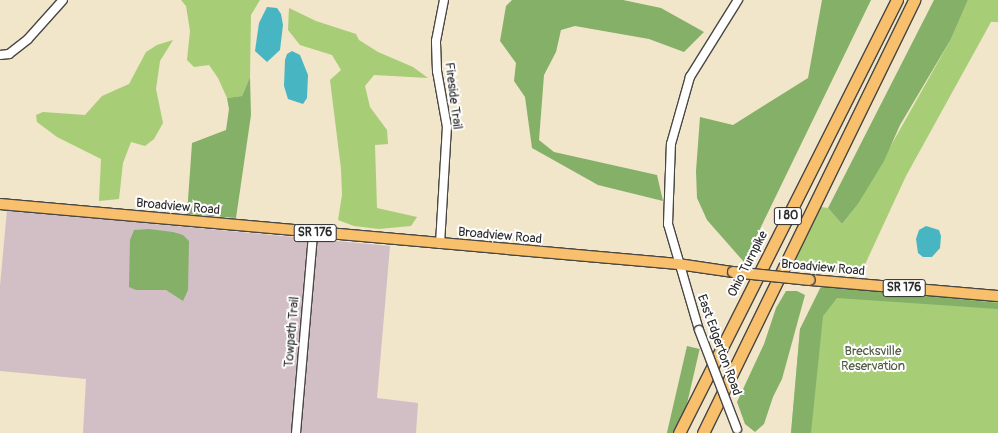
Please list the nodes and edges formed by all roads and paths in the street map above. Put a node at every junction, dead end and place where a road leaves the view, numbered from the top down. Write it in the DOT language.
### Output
graph roads {
  1 [pos="63,0"];
  2 [pos="444,0"];
  3 [pos="738,0"];
  4 [pos="897,0"];
  5 [pos="914,0"];
  6 [pos="0,55"];
  7 [pos="0,204"];
  8 [pos="313,233"];
  9 [pos="440,244"];
  10 [pos="678,264"];
  11 [pos="998,296"];
  12 [pos="737,431"];
  13 [pos="296,433"];
  14 [pos="680,433"];
  15 [pos="703,433"];
  1 -- 6 [label="street"];
  2 -- 9 [label="street, Fireside Trail"];
  3 -- 10 [label="street, East Edgerton Road"];
  4 -- 14 [label="highway, Ohio Turnpike / I 80"];
  5 -- 15 [label="highway, I 80"];
  7 -- 8 [label="main road, Broadview Road / SR 176"];
  8 -- 9 [label="main road, Broadview Road / SR 176"];
  8 -- 13 [label="street, Towpath Trail"];
  9 -- 10 [label="main road, Broadview Road / SR 176"];
  10 -- 11 [label="main road, Broadview Road / SR 176, bridge"];
  10 -- 12 [label="street, East Edgerton Road, bridge"];
}
